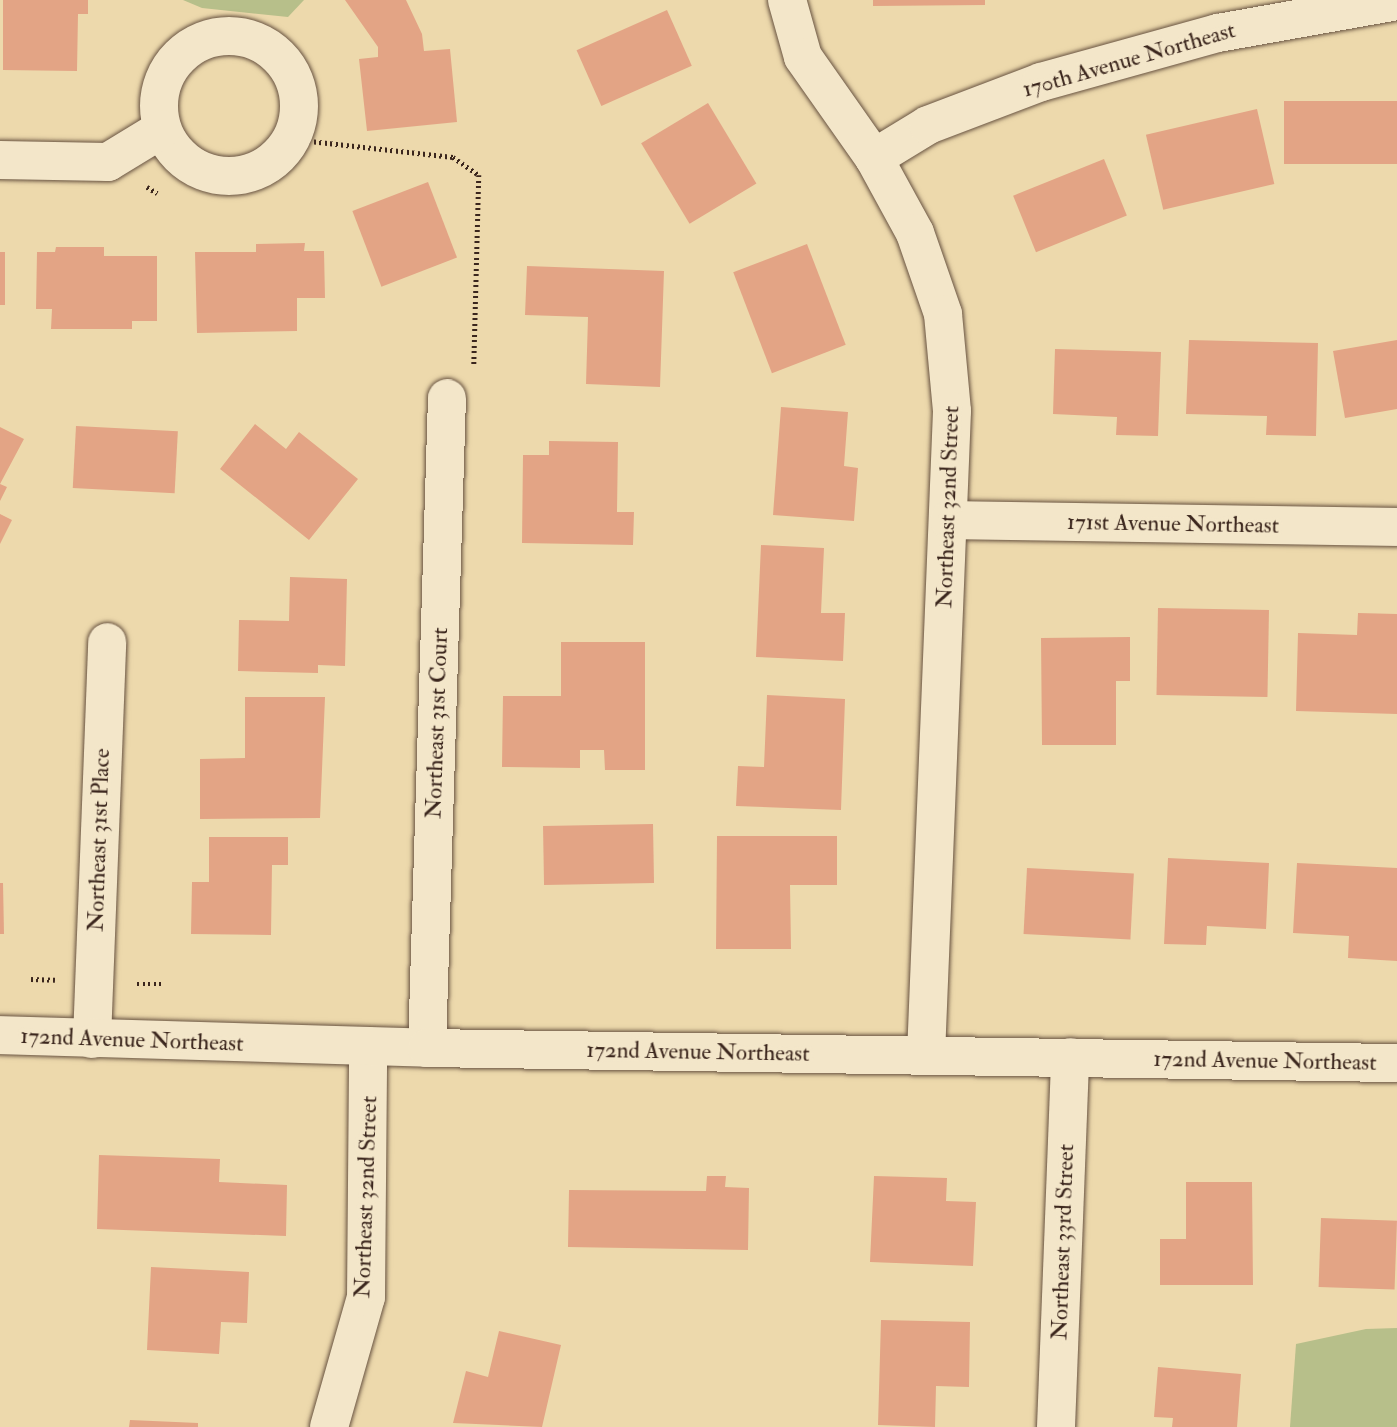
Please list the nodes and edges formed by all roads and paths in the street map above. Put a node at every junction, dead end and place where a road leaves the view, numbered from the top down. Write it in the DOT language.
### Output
graph roads {
  1 [pos="786,0"];
  2 [pos="1397,1"];
  3 [pos="162,129"];
  4 [pos="292,139"];
  5 [pos="874,158"];
  6 [pos="0,160"];
  7 [pos="447,398"];
  8 [pos="949,520"];
  9 [pos="1397,527"];
  10 [pos="107,642"];
  11 [pos="0,1035"];
  12 [pos="92,1039"];
  13 [pos="368,1046"];
  14 [pos="427,1048"];
  15 [pos="926,1055"];
  16 [pos="1070,1057"];
  17 [pos="1397,1063"];
  18 [pos="329,1427"];
  19 [pos="1056,1427"];
  1 -- 5 [label="street, Northeast 32nd Street"];
  2 -- 5 [label="street, 170th Avenue Northeast"];
  3 -- 4 [label="street"];
  3 -- 4 [label="street"];
  3 -- 6 [label="street"];
  4 -- 7 [label="path"];
  5 -- 8 [label="street, Northeast 32nd Street"];
  7 -- 14 [label="street, Northeast 31st Court"];
  8 -- 9 [label="street, 171st Avenue Northeast"];
  8 -- 15 [label="street, Northeast 32nd Street"];
  10 -- 12 [label="street, Northeast 31st Place"];
  11 -- 12 [label="street, 172nd Avenue Northeast"];
  12 -- 13 [label="street, 172nd Avenue Northeast"];
  13 -- 14 [label="street, 172nd Avenue Northeast"];
  13 -- 18 [label="street, Northeast 32nd Street"];
  14 -- 15 [label="street, 172nd Avenue Northeast"];
  15 -- 16 [label="street, 172nd Avenue Northeast"];
  16 -- 17 [label="street, 172nd Avenue Northeast"];
  16 -- 19 [label="street, Northeast 33rd Street"];
}
